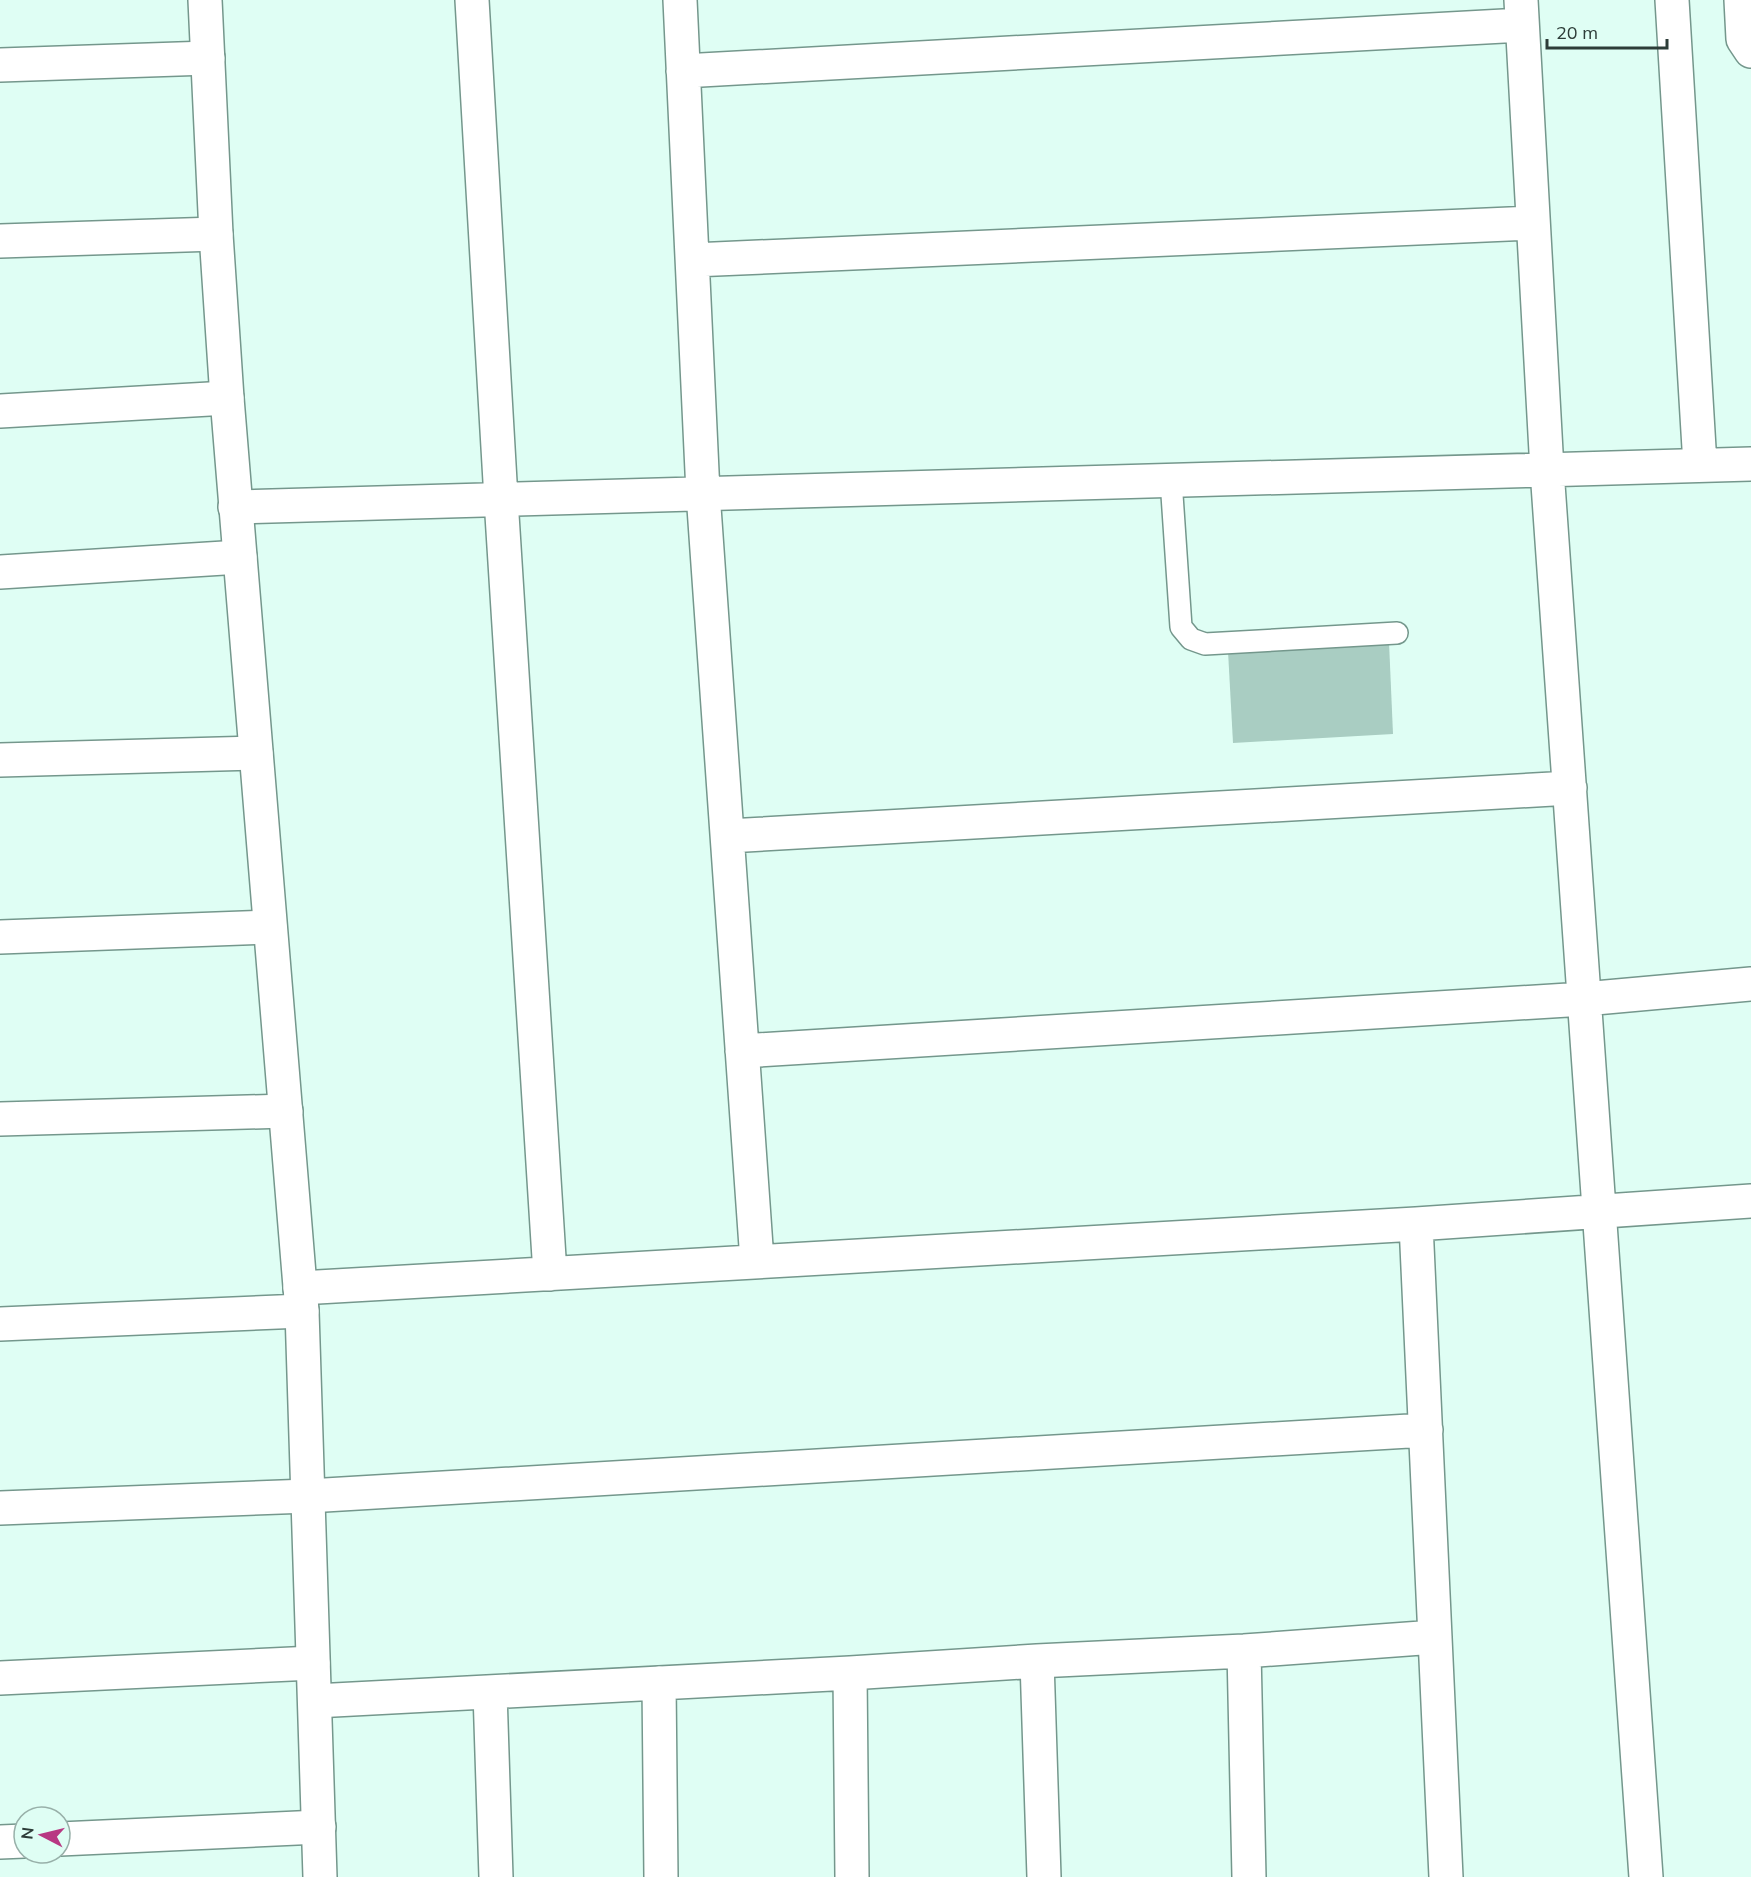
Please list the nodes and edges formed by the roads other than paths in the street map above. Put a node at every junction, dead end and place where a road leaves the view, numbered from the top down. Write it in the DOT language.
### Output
graph roads {
  1 [pos="205,0"];
  2 [pos="472,0"];
  3 [pos="680,0"];
  4 [pos="1671,0"];
  5 [pos="1741,0"];
  6 [pos="1521,13"];
  7 [pos="1751,51"];
  8 [pos="208,58"];
  9 [pos="0,65"];
  10 [pos="683,71"];
  11 [pos="1533,223"];
  12 [pos="216,234"];
  13 [pos="0,241"];
  14 [pos="693,260"];
  15 [pos="227,398"];
  16 [pos="0,411"];
  17 [pos="1751,464"];
  18 [pos="1700,465"];
  19 [pos="1548,470"];
  20 [pos="1171,480"];
  21 [pos="703,493"];
  22 [pos="501,499"];
  23 [pos="235,507"];
  24 [pos="240,557"];
  25 [pos="0,572"];
  26 [pos="1397,633"];
  27 [pos="256,753"];
  28 [pos="0,760"];
  29 [pos="1570,788"];
  30 [pos="728,836"];
  31 [pos="270,927"];
  32 [pos="0,938"];
  33 [pos="1751,984"];
  34 [pos="1584,999"];
  35 [pos="742,1051"];
  36 [pos="286,1111"];
  37 [pos="0,1119"];
  38 [pos="1751,1201"];
  39 [pos="1599,1211"];
  40 [pos="1416,1224"];
  41 [pos="757,1262"];
  42 [pos="550,1274"];
  43 [pos="301,1299"];
  44 [pos="0,1324"];
  45 [pos="1425,1430"];
  46 [pos="308,1496"];
  47 [pos="0,1508"];
  48 [pos="1435,1637"];
  49 [pos="1244,1652"];
  50 [pos="1037,1661"];
  51 [pos="313,1663"];
  52 [pos="850,1673"];
  53 [pos="0,1678"];
  54 [pos="659,1683"];
  55 [pos="490,1692"];
  56 [pos="315,1701"];
  57 [pos="319,1827"];
  58 [pos="72,1838"];
  59 [pos="320,1877"];
  60 [pos="496,1877"];
  61 [pos="661,1877"];
  62 [pos="852,1877"];
  63 [pos="1044,1877"];
  64 [pos="1249,1877"];
  65 [pos="1446,1877"];
  66 [pos="1646,1877"];
  1 -- 8 [label="street"];
  2 -- 22 [label="street"];
  3 -- 10 [label="street"];
  4 -- 18 [label="street"];
  5 -- 7 [label="street"];
  6 -- 10 [label="street"];
  6 -- 11 [label="street"];
  8 -- 9 [label="street"];
  8 -- 12 [label="street"];
  10 -- 14 [label="street"];
  11 -- 14 [label="street"];
  11 -- 19 [label="street"];
  12 -- 13 [label="street"];
  12 -- 15 [label="street"];
  14 -- 21 [label="street"];
  15 -- 16 [label="street"];
  15 -- 23 [label="street"];
  17 -- 18 [label="street"];
  18 -- 19 [label="street"];
  19 -- 20 [label="street"];
  19 -- 29 [label="street"];
  20 -- 21 [label="street"];
  20 -- 26 [label="lane"];
  21 -- 22 [label="street"];
  21 -- 30 [label="street"];
  22 -- 23 [label="street"];
  22 -- 42 [label="street"];
  23 -- 24 [label="street"];
  24 -- 25 [label="street"];
  24 -- 27 [label="street"];
  27 -- 28 [label="street"];
  27 -- 31 [label="street"];
  29 -- 30 [label="street"];
  29 -- 34 [label="street"];
  30 -- 35 [label="street"];
  31 -- 32 [label="street"];
  31 -- 36 [label="street"];
  33 -- 34 [label="street"];
  34 -- 35 [label="street"];
  34 -- 39 [label="street"];
  35 -- 41 [label="street"];
  36 -- 37 [label="street"];
  36 -- 43 [label="street"];
  38 -- 39 [label="street"];
  39 -- 40 [label="street"];
  39 -- 66 [label="street"];
  40 -- 41 [label="street"];
  40 -- 45 [label="street"];
  41 -- 42 [label="street"];
  42 -- 43 [label="street"];
  43 -- 44 [label="street"];
  43 -- 46 [label="street"];
  45 -- 46 [label="street"];
  45 -- 48 [label="street"];
  46 -- 47 [label="street"];
  46 -- 51 [label="street"];
  48 -- 49 [label="street"];
  48 -- 65 [label="street"];
  49 -- 50 [label="street"];
  49 -- 64 [label="street"];
  50 -- 52 [label="street"];
  50 -- 63 [label="street"];
  51 -- 53 [label="street"];
  51 -- 56 [label="street"];
  52 -- 54 [label="street"];
  52 -- 62 [label="street"];
  54 -- 55 [label="street"];
  54 -- 61 [label="street"];
  55 -- 56 [label="street"];
  55 -- 60 [label="street"];
  56 -- 57 [label="street"];
  57 -- 58 [label="street"];
  57 -- 59 [label="street"];
}
